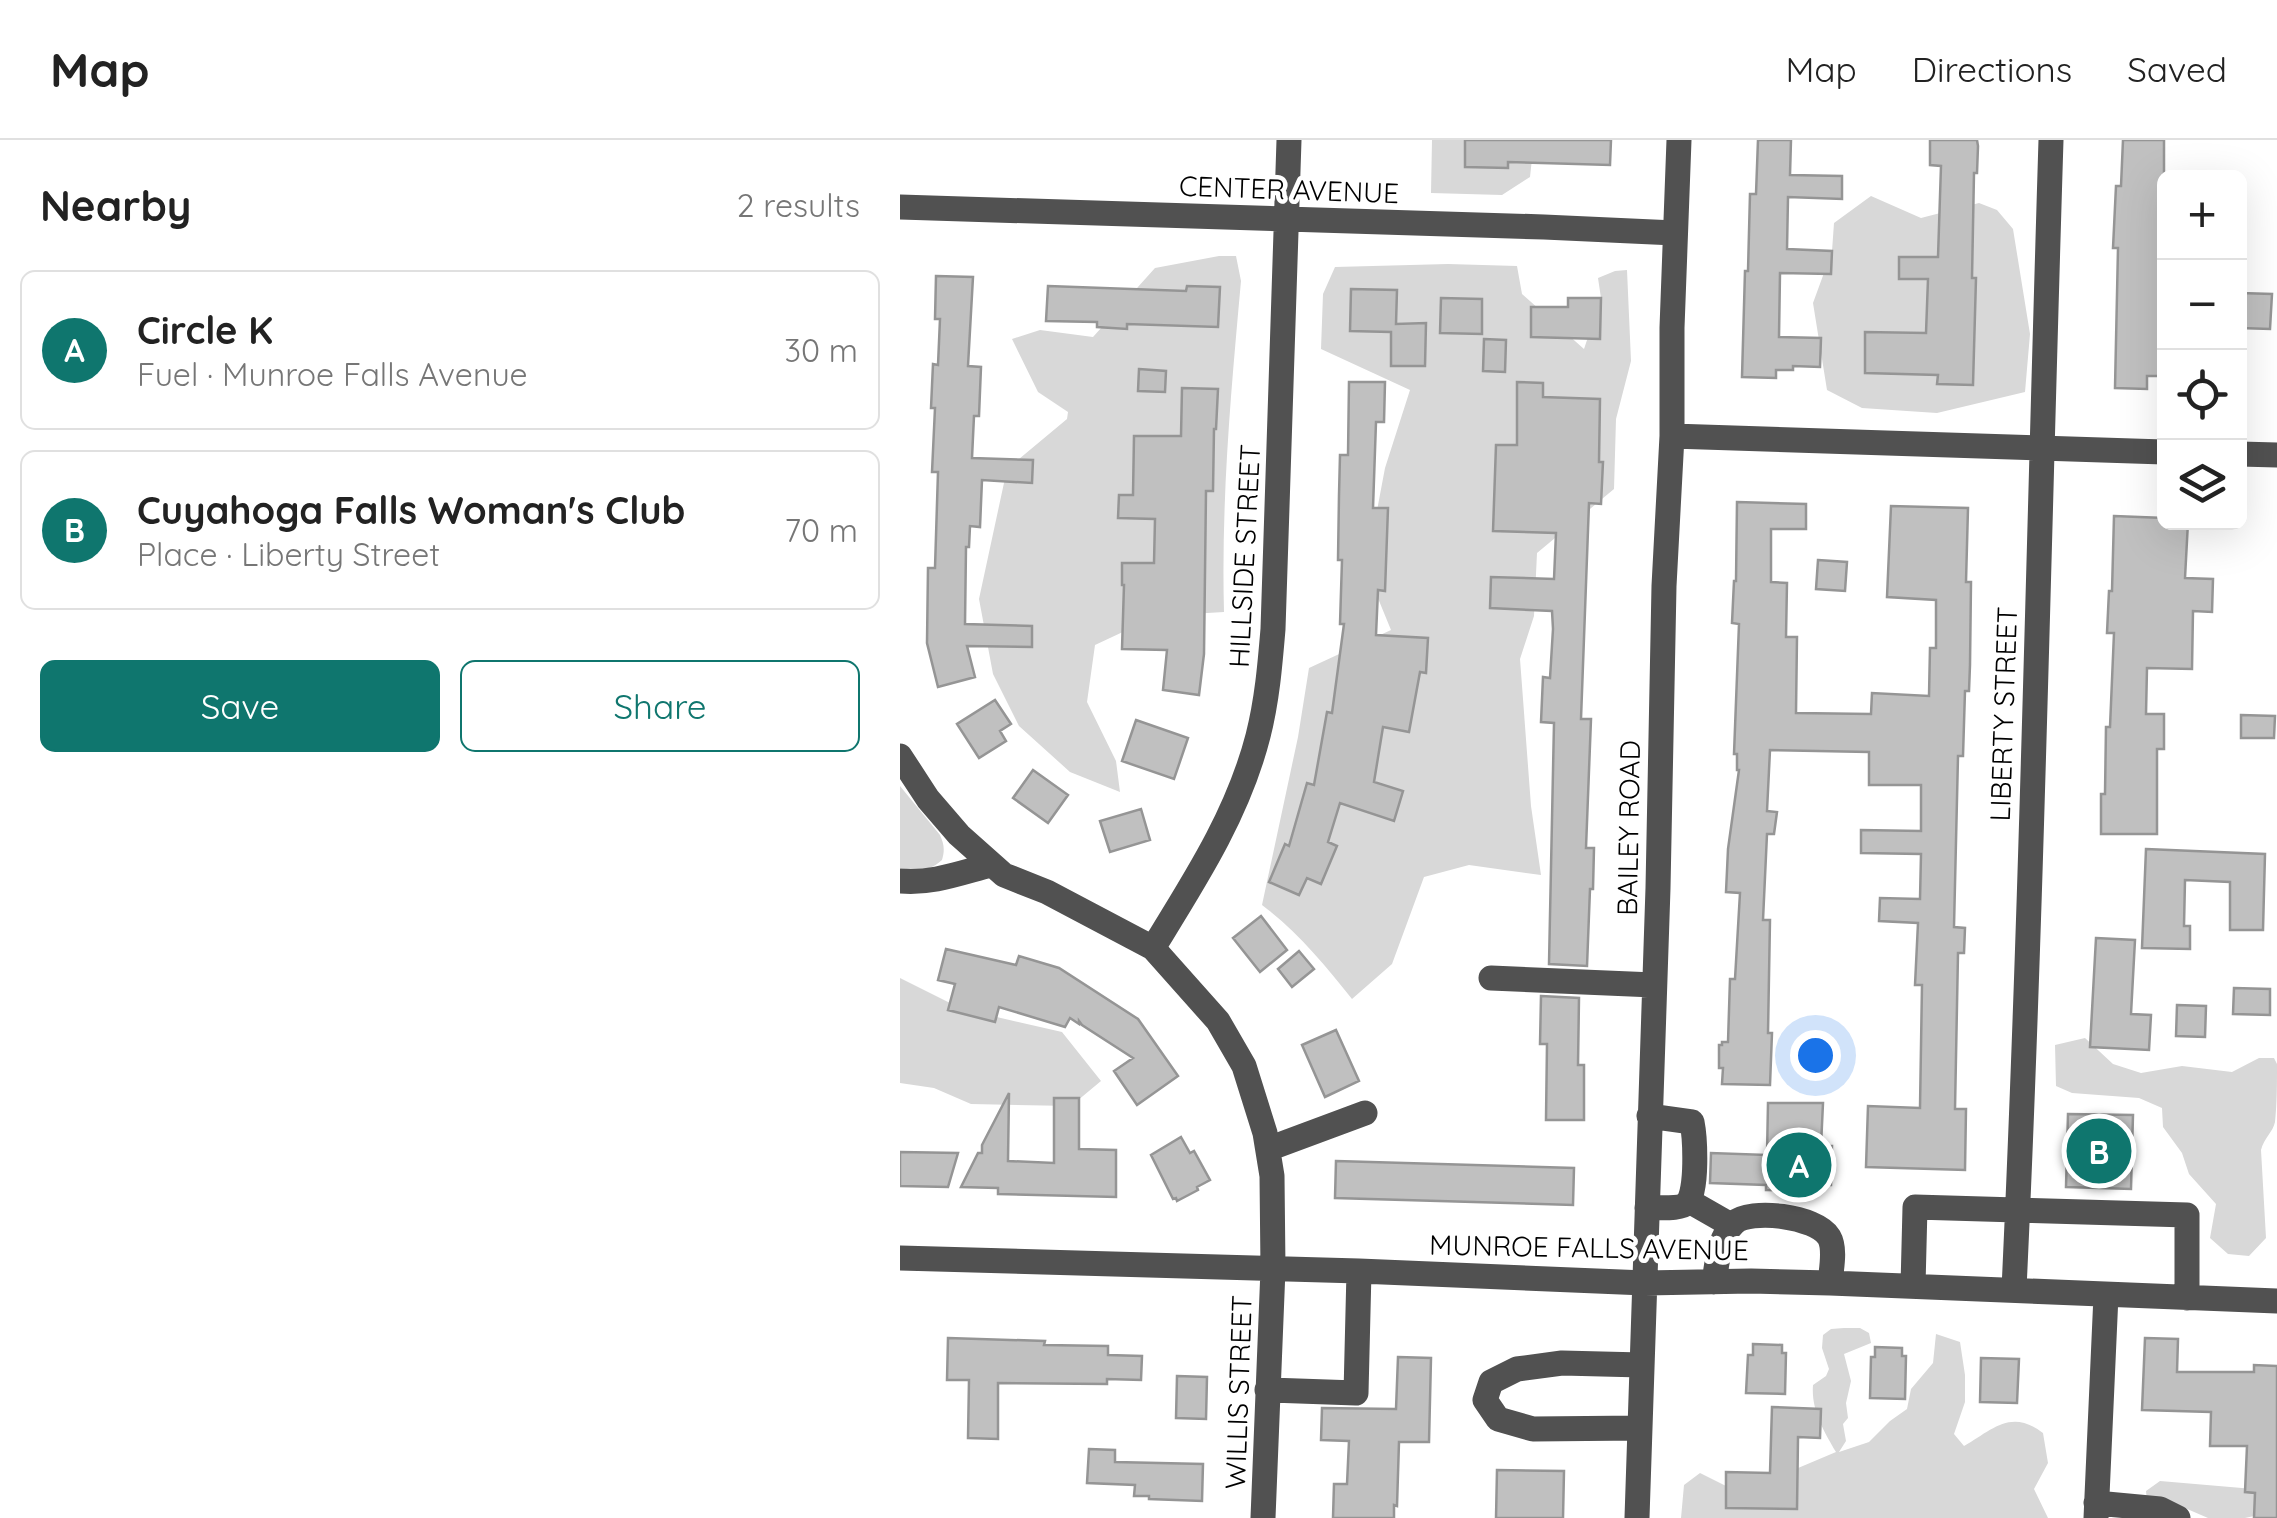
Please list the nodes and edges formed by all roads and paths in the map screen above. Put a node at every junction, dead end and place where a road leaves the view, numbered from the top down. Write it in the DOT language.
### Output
graph roads {
  1 [pos="1289,140"];
  2 [pos="1679,140"];
  3 [pos="2051,140"];
  4 [pos="900,207"];
  5 [pos="1287,219"];
  6 [pos="1675,233"];
  7 [pos="1672,436"];
  8 [pos="2043,448"];
  9 [pos="2157,452"];
  10 [pos="2247,454"];
  11 [pos="2277,455"];
  12 [pos="900,756"];
  13 [pos="991,865"];
  14 [pos="900,881"];
  15 [pos="1153,948"];
  16 [pos="1491,978"];
  17 [pos="1654,985"];
  18 [pos="1365,1113"];
  19 [pos="1650,1116"];
  20 [pos="1268,1148"];
  21 [pos="1689,1201"];
  22 [pos="1647,1208"];
  23 [pos="2018,1210"];
  24 [pos="1730,1225"];
  25 [pos="900,1258"];
  26 [pos="1273,1269"];
  27 [pos="1359,1271"];
  28 [pos="1714,1282"];
  29 [pos="1645,1283"];
  30 [pos="1830,1284"];
  31 [pos="1913,1286"];
  32 [pos="2014,1290"];
  33 [pos="2106,1295"];
  34 [pos="2186,1298"];
  35 [pos="2277,1301"];
  36 [pos="1642,1364"];
  37 [pos="1268,1390"];
  38 [pos="1640,1428"];
  39 [pos="2096,1511"];
  40 [pos="1264,1518"];
  41 [pos="1637,1518"];
  42 [pos="2178,1518"];
  1 -- 5 [label="street, HILLSIDE STREET"];
  2 -- 6 [label="street, BAILEY ROAD"];
  3 -- 8 [label="street, LIBERTY STREET"];
  4 -- 5 [label="street, CENTER AVENUE"];
  5 -- 6 [label="street, CENTER AVENUE"];
  5 -- 15 [label="street, HILLSIDE STREET"];
  6 -- 7 [label="street, BAILEY ROAD"];
  7 -- 8 [label="street"];
  7 -- 17 [label="street, BAILEY ROAD"];
  8 -- 9 [label="street"];
  8 -- 23 [label="street, LIBERTY STREET"];
  10 -- 11 [label="street"];
  12 -- 13 [label="street"];
  13 -- 14 [label="street"];
  13 -- 15 [label="street"];
  15 -- 20 [label="street, WILLIS STREET"];
  16 -- 17 [label="street"];
  17 -- 19 [label="street, BAILEY ROAD"];
  18 -- 20 [label="street"];
  19 -- 21 [label="street"];
  19 -- 22 [label="street, BAILEY ROAD"];
  20 -- 26 [label="street, WILLIS STREET"];
  21 -- 22 [label="street"];
  21 -- 24 [label="street"];
  22 -- 29 [label="street, BAILEY ROAD"];
  23 -- 31 [label="street"];
  23 -- 32 [label="street, LIBERTY STREET"];
  23 -- 34 [label="street"];
  24 -- 28 [label="street"];
  24 -- 30 [label="street"];
  25 -- 26 [label="street, MUNROE FALLS AVENUE"];
  26 -- 27 [label="street, MUNROE FALLS AVENUE"];
  26 -- 37 [label="street, WILLIS STREET"];
  27 -- 29 [label="street, MUNROE FALLS AVENUE"];
  27 -- 37 [label="street"];
  28 -- 29 [label="street, MUNROE FALLS AVENUE"];
  28 -- 30 [label="street, MUNROE FALLS AVENUE"];
  29 -- 36 [label="street, BAILEY ROAD"];
  30 -- 31 [label="street, MUNROE FALLS AVENUE"];
  31 -- 32 [label="street, MUNROE FALLS AVENUE"];
  32 -- 33 [label="street, MUNROE FALLS AVENUE"];
  33 -- 34 [label="street, MUNROE FALLS AVENUE"];
  33 -- 39 [label="street"];
  34 -- 35 [label="street, MUNROE FALLS AVENUE"];
  36 -- 38 [label="street, BAILEY ROAD"];
  36 -- 38 [label="street"];
  37 -- 40 [label="street, WILLIS STREET"];
  38 -- 41 [label="street, BAILEY ROAD"];
  39 -- 42 [label="street"];
}
